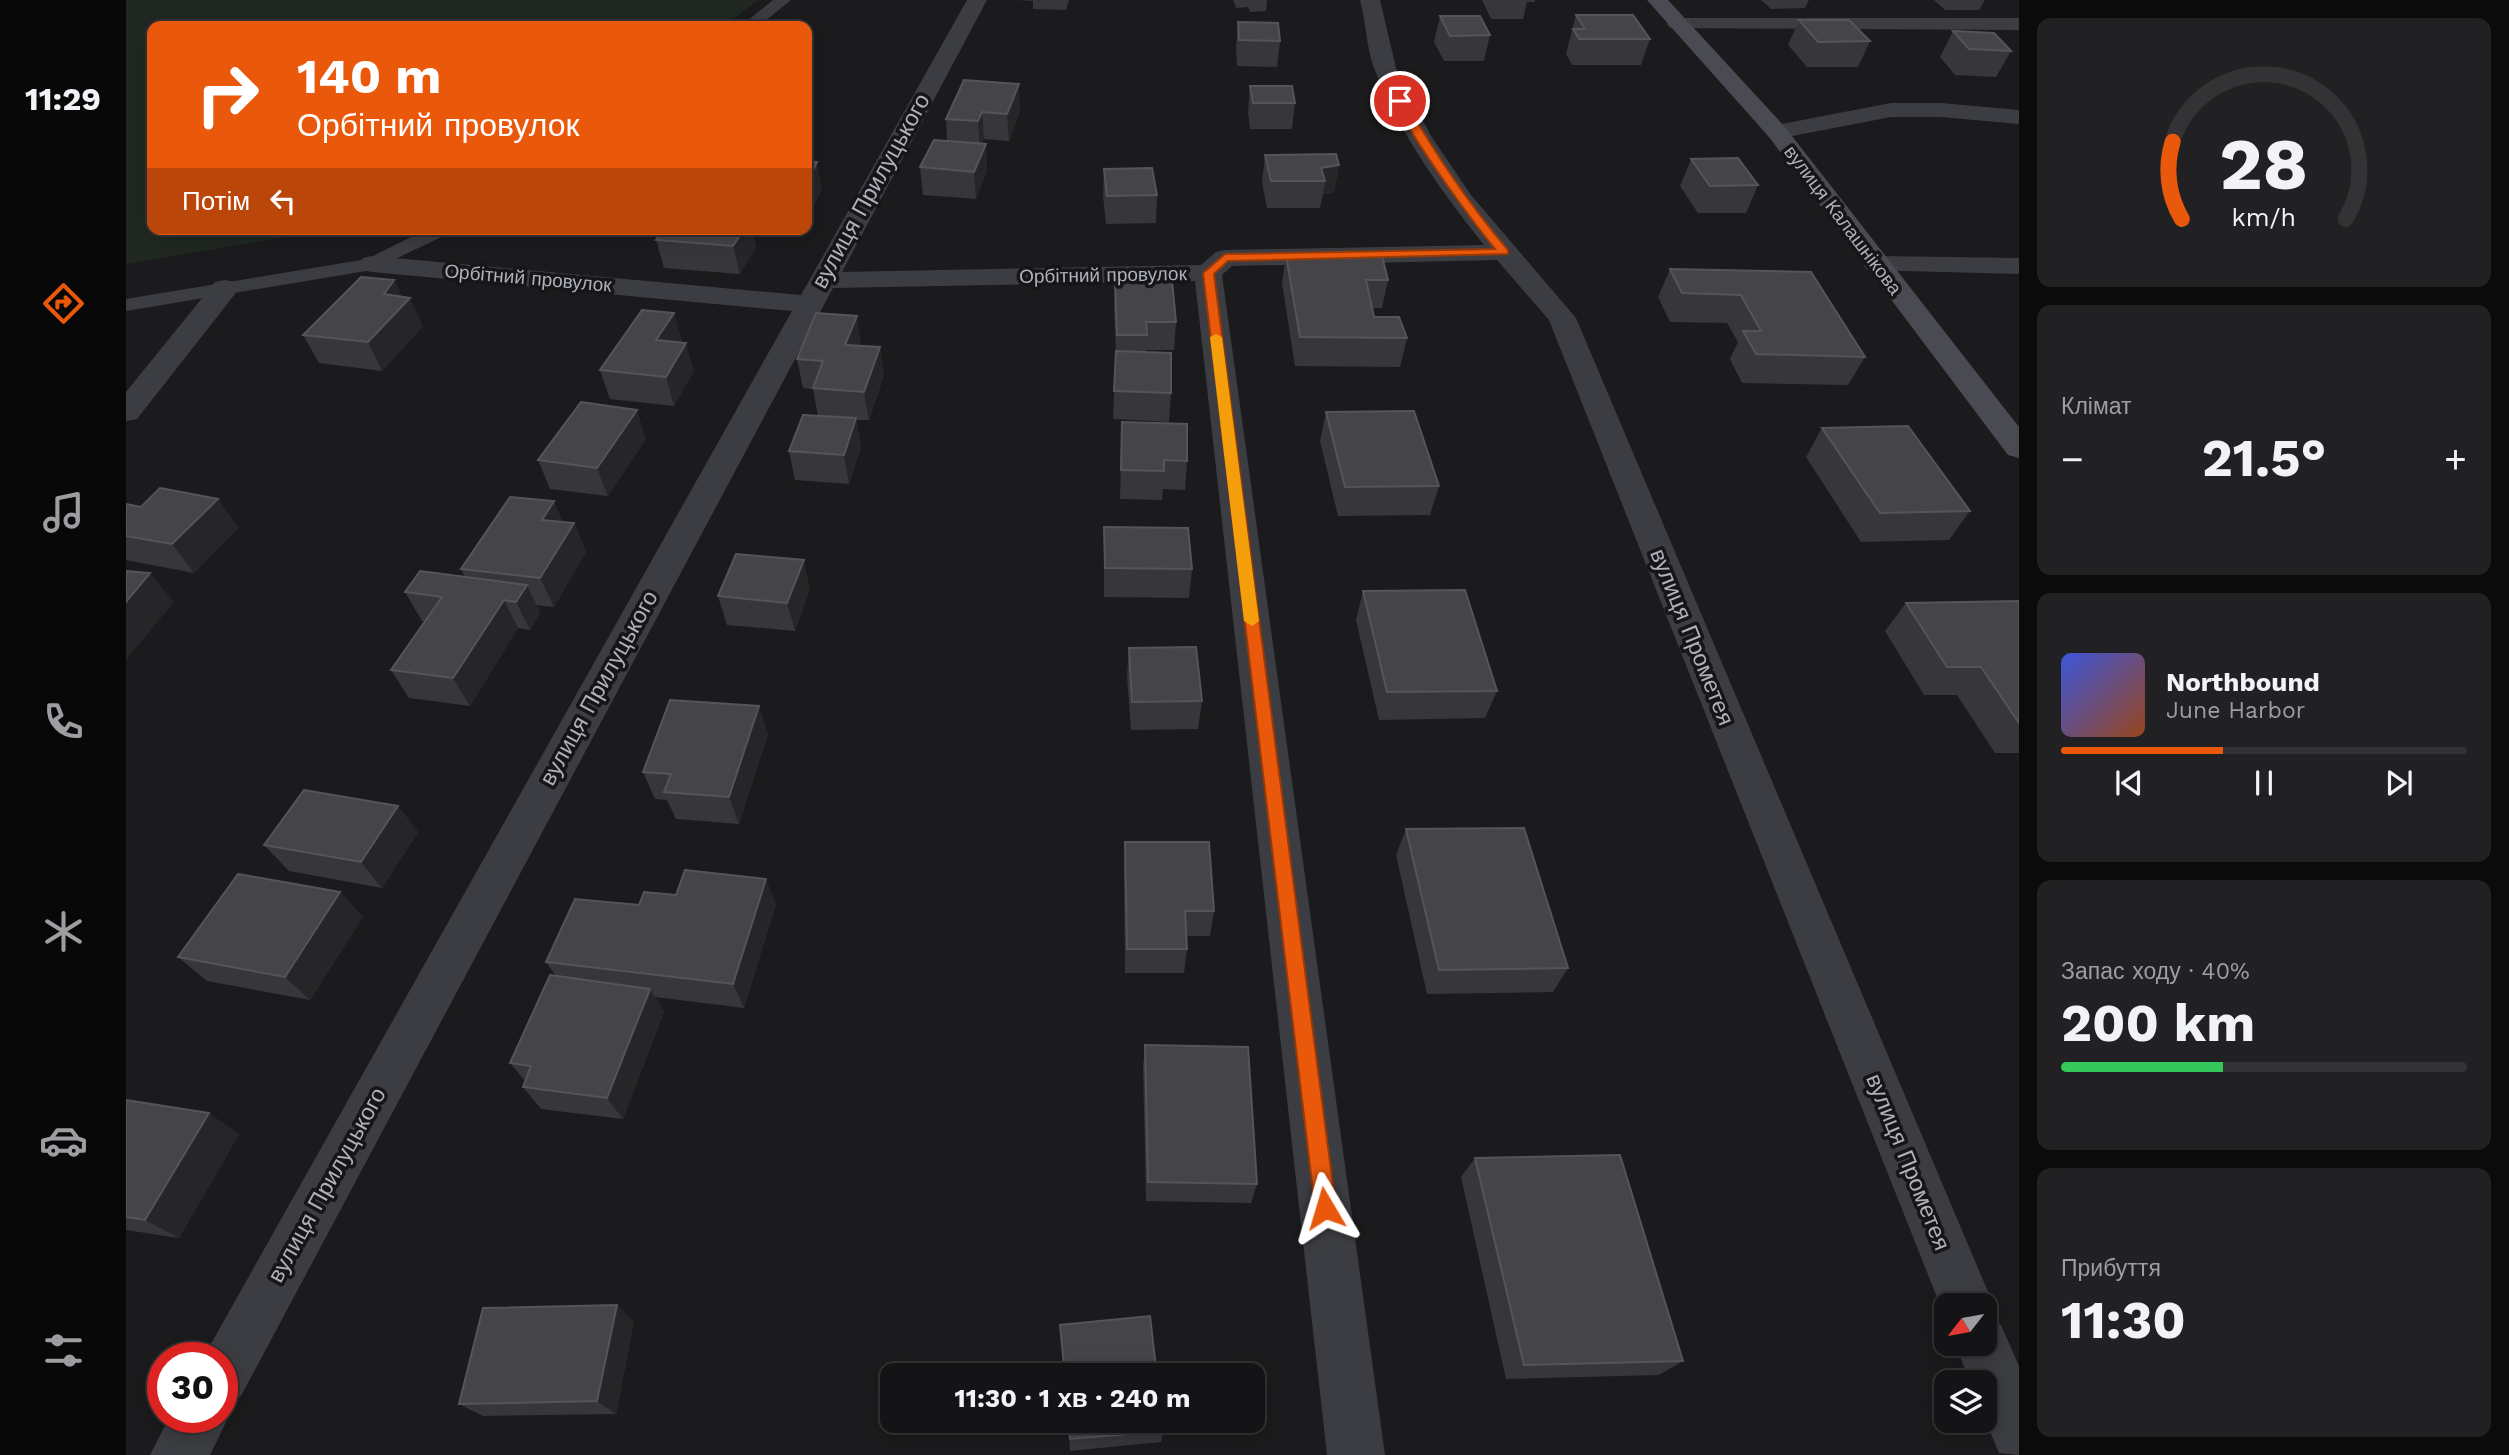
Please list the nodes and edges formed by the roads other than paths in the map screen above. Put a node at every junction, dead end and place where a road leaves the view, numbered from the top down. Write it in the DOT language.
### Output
graph roads {
  1 [pos="783,0"];
  2 [pos="976,0"];
  3 [pos="1370,0"];
  4 [pos="1657,0"];
  5 [pos="756,21"];
  6 [pos="1677,24"];
  7 [pos="2019,24"];
  8 [pos="2019,117"];
  9 [pos="1777,132"];
  10 [pos="431,235"];
  11 [pos="1504,252"];
  12 [pos="372,264"];
  13 [pos="1876,264"];
  14 [pos="2019,266"];
  15 [pos="1208,273"];
  16 [pos="225,288"];
  17 [pos="816,292"];
  18 [pos="126,305"];
  19 [pos="126,412"];
  20 [pos="2019,448"];
  21 [pos="1961,1293"];
  22 [pos="238,1348"];
  23 [pos="1987,1356"];
  24 [pos="191,1433"];
  25 [pos="2019,1433"];
  26 [pos="179,1455"];
  27 [pos="1356,1455"];
  1 -- 5 [label="lane"];
  2 -- 17 [label="street, вулиця Прилуцького"];
  3 -- 11 [label="street, вулиця Прометея"];
  4 -- 6 [label="street, вулиця Калашнікова"];
  6 -- 7 [label="street"];
  6 -- 9 [label="street, вулиця Калашнікова"];
  8 -- 9 [label="street"];
  9 -- 13 [label="street, вулиця Калашнікова"];
  10 -- 12 [label="lane"];
  11 -- 15 [label="street, Орбітний провулок"];
  11 -- 21 [label="street, вулиця Прометея"];
  12 -- 16 [label="lane"];
  12 -- 17 [label="street, Орбітний провулок"];
  13 -- 14 [label="street"];
  13 -- 20 [label="street, вулиця Калашнікова"];
  15 -- 17 [label="street, Орбітний провулок"];
  15 -- 27 [label="street"];
  16 -- 18 [label="lane"];
  16 -- 19 [label="street"];
  17 -- 22 [label="street, вулиця Прилуцького"];
  23 -- 25 [label="street"];
  24 -- 26 [label="street"];
}
